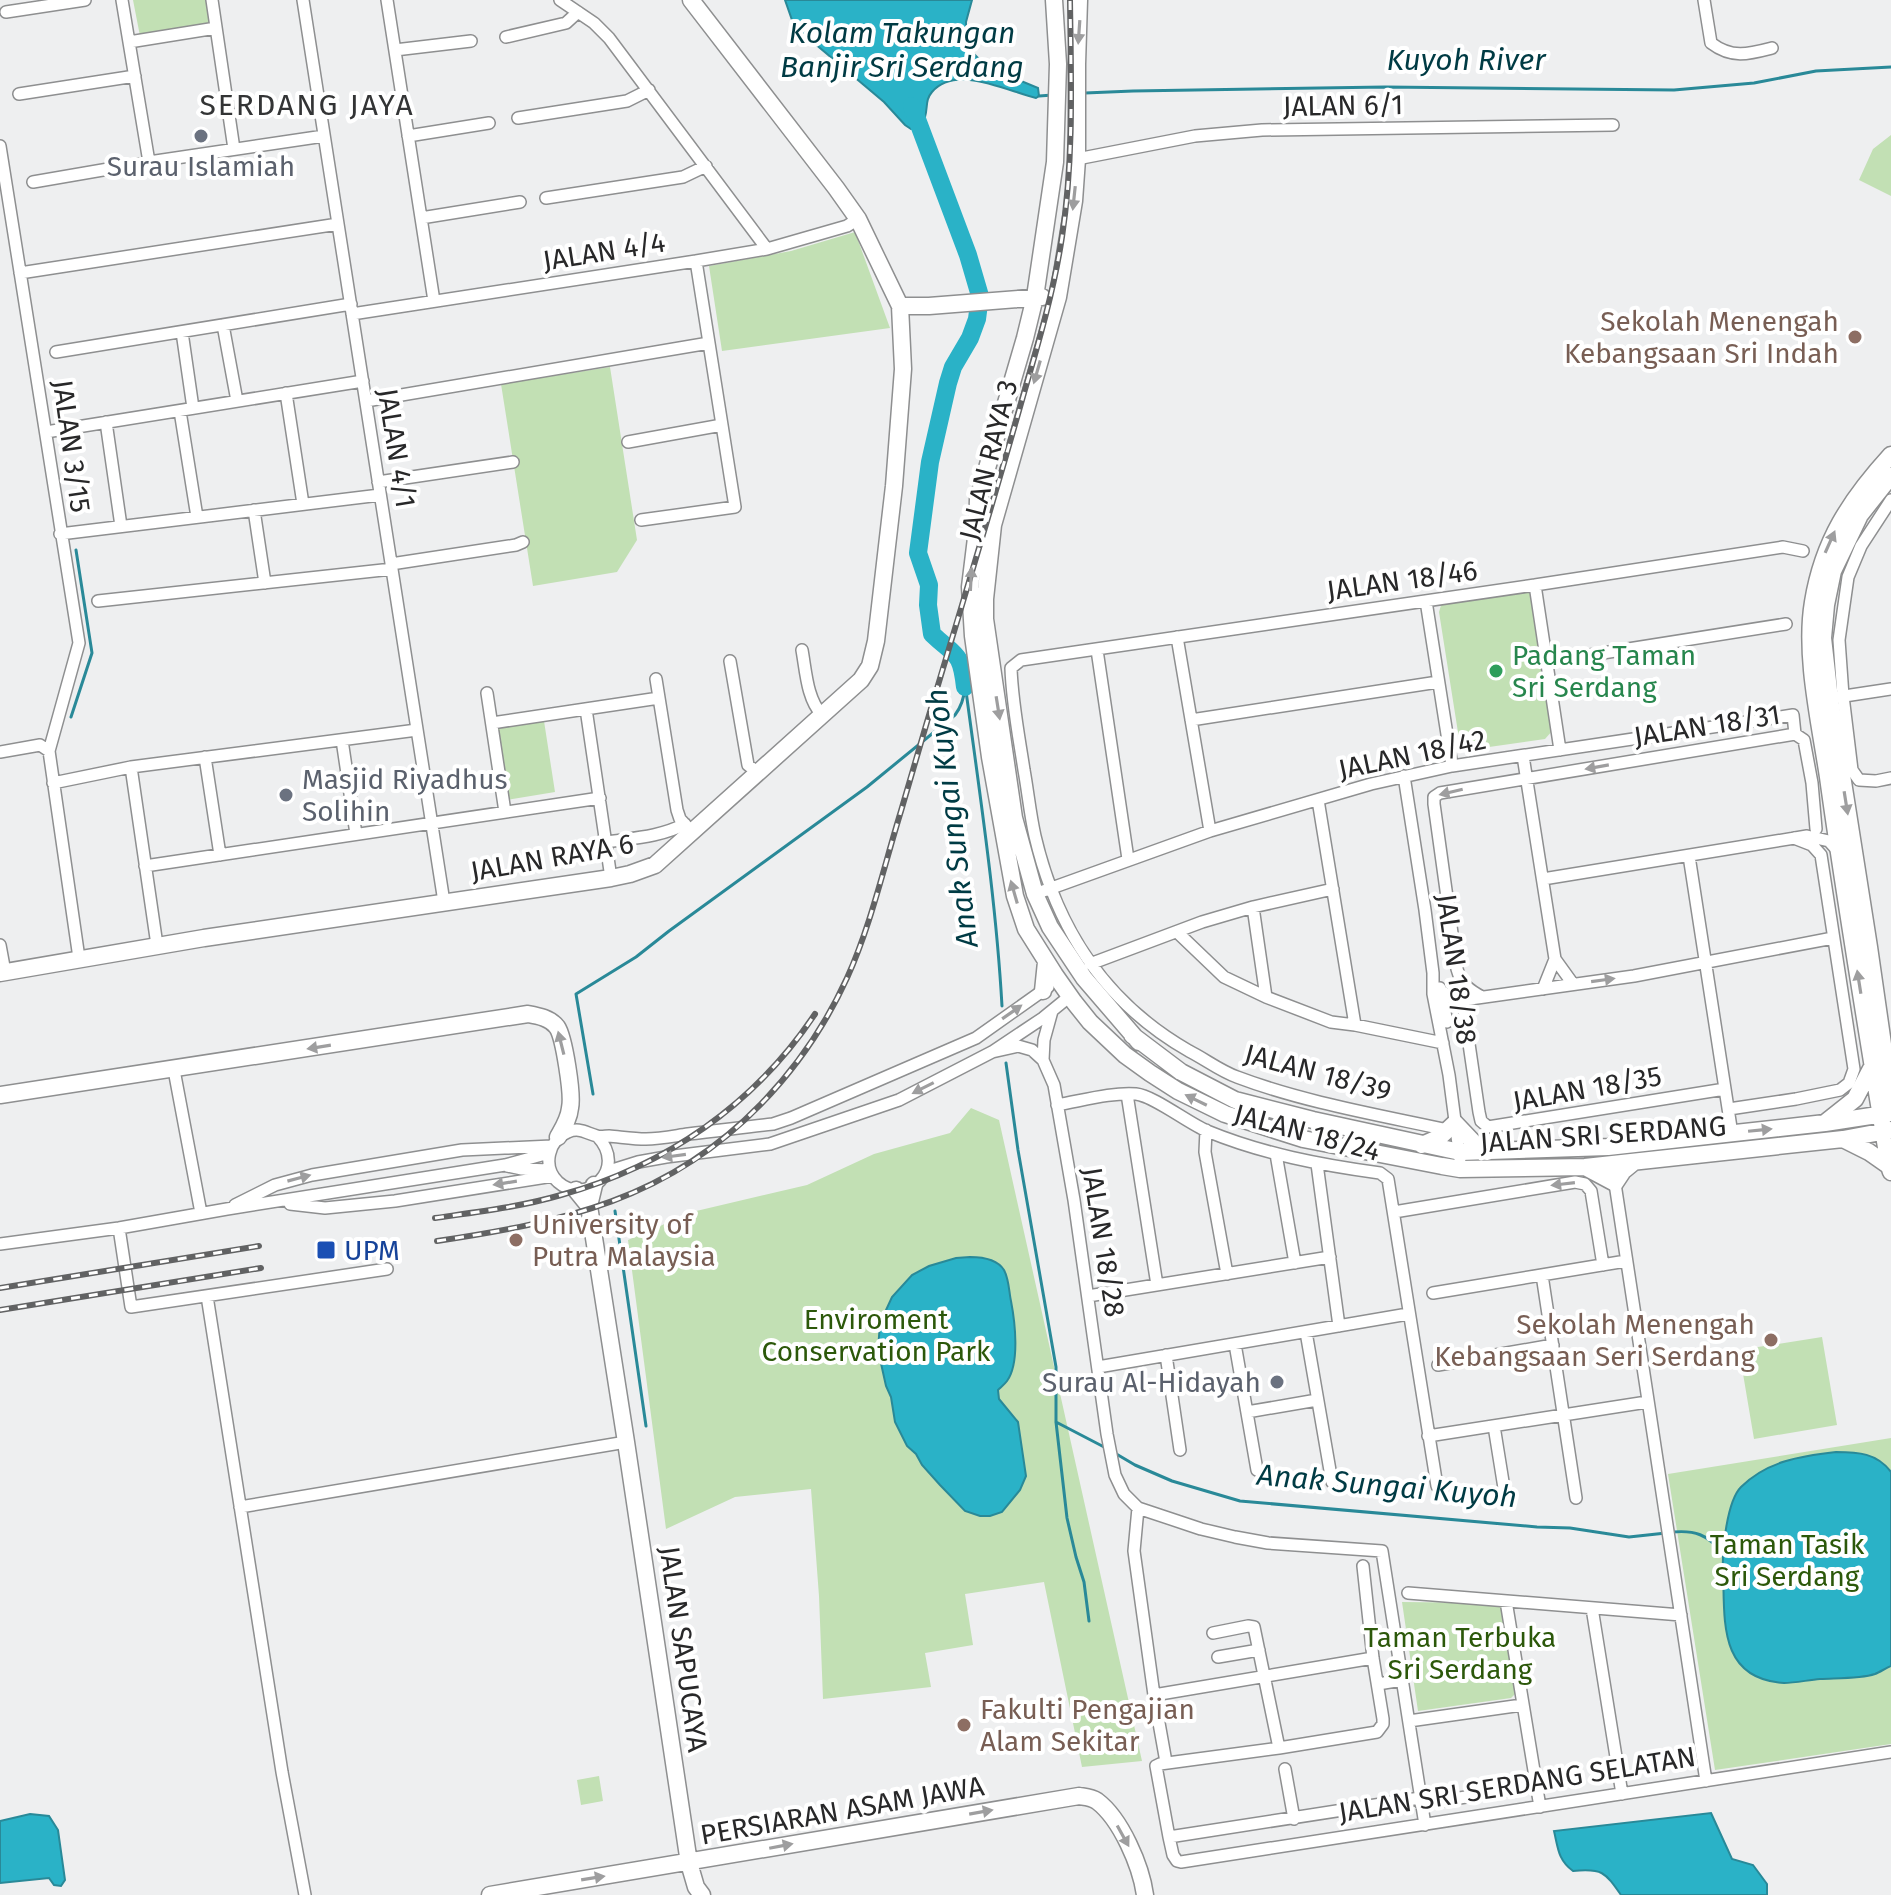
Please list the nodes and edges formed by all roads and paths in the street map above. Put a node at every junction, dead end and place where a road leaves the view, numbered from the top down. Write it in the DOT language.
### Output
graph roads {
  1 [pos="85,0"];
  2 [pos="122,0"];
  3 [pos="212,0"];
  4 [pos="303,0"];
  5 [pos="387,0"];
  6 [pos="560,0"];
  7 [pos="691,0"];
  8 [pos="1054,0"];
  9 [pos="1079,0"];
  10 [pos="1704,0"];
  11 [pos="6,12"];
  12 [pos="578,12"];
  13 [pos="216,28"];
  14 [pos="506,37"];
  15 [pos="471,41"];
  16 [pos="129,42"];
  17 [pos="1772,48"];
  18 [pos="395,50"];
  19 [pos="135,76"];
  20 [pos="649,90"];
  21 [pos="19,94"];
  22 [pos="518,118"];
  23 [pos="489,123"];
  24 [pos="1613,125"];
  25 [pos="324,136"];
  26 [pos="408,136"];
  27 [pos="0,146"];
  28 [pos="234,149"];
  29 [pos="1077,159"];
  30 [pos="149,162"];
  31 [pos="706,166"];
  32 [pos="33,182"];
  33 [pos="546,198"];
  34 [pos="520,202"];
  35 [pos="421,218"];
  36 [pos="858,219"];
  37 [pos="338,224"];
  38 [pos="767,249"];
  39 [pos="696,261"];
  40 [pos="20,273"];
  41 [pos="1035,297"];
  42 [pos="1058,297"];
  43 [pos="1006,299"];
  44 [pos="434,301"];
  45 [pos="900,306"];
  46 [pos="352,309"];
  47 [pos="223,325"];
  48 [pos="182,332"];
  49 [pos="1025,338"];
  50 [pos="709,343"];
  51 [pos="56,352"];
  52 [pos="363,381"];
  53 [pos="286,393"];
  54 [pos="237,401"];
  55 [pos="366,401"];
  56 [pos="193,408"];
  57 [pos="180,411"];
  58 [pos="106,422"];
  59 [pos="722,425"];
  60 [pos="46,432"];
  61 [pos="628,442"];
  62 [pos="1891,455"];
  63 [pos="513,462"];
  64 [pos="1891,476"];
  65 [pos="379,488"];
  66 [pos="1891,500"];
  67 [pos="303,504"];
  68 [pos="254,510"];
  69 [pos="197,517"];
  70 [pos="641,520"];
  71 [pos="121,526"];
  72 [pos="60,534"];
  73 [pos="523,542"];
  74 [pos="1803,551"];
  75 [pos="392,566"];
  76 [pos="265,583"];
  77 [pos="1535,585"];
  78 [pos="98,601"];
  79 [pos="1426,601"];
  80 [pos="1786,624"];
  81 [pos="1177,637"];
  82 [pos="802,650"];
  83 [pos="1097,650"];
  84 [pos="730,661"];
  85 [pos="1546,662"];
  86 [pos="1011,668"];
  87 [pos="656,679"];
  88 [pos="1438,682"];
  89 [pos="1891,689"];
  90 [pos="487,693"];
  91 [pos="659,698"];
  92 [pos="1830,699"];
  93 [pos="586,709"];
  94 [pos="822,715"];
  95 [pos="1191,720"];
  96 [pos="492,723"];
  97 [pos="417,730"];
  98 [pos="1795,734"];
  99 [pos="342,740"];
  100 [pos="1560,750"];
  101 [pos="49,751"];
  102 [pos="0,752"];
  103 [pos="1523,756"];
  104 [pos="205,757"];
  105 [pos="1452,766"];
  106 [pos="131,767"];
  107 [pos="757,772"];
  108 [pos="1404,776"];
  109 [pos="1527,778"];
  110 [pos="1891,778"];
  111 [pos="53,783"];
  112 [pos="600,798"];
  113 [pos="1318,800"];
  114 [pos="505,812"];
  115 [pos="1834,817"];
  116 [pos="431,823"];
  117 [pos="688,828"];
  118 [pos="1210,831"];
  119 [pos="356,834"];
  120 [pos="1806,835"];
  121 [pos="606,842"];
  122 [pos="1839,851"];
  123 [pos="220,855"];
  124 [pos="1689,856"];
  125 [pos="1128,859"];
  126 [pos="145,866"];
  127 [pos="611,878"];
  128 [pos="1029,878"];
  129 [pos="1543,879"];
  130 [pos="1333,889"];
  131 [pos="1043,891"];
  132 [pos="444,902"];
  133 [pos="1253,907"];
  134 [pos="1177,932"];
  135 [pos="1833,938"];
  136 [pos="0,945"];
  137 [pos="157,945"];
  138 [pos="79,958"];
  139 [pos="1555,959"];
  140 [pos="1046,962"];
  141 [pos="1706,962"];
  142 [pos="1090,964"];
  143 [pos="2,972"];
  144 [pos="1433,973"];
  145 [pos="1573,984"];
  146 [pos="1543,989"];
  147 [pos="1068,990"];
  148 [pos="1440,990"];
  149 [pos="1043,991"];
  150 [pos="1266,997"];
  151 [pos="1472,1000"];
  152 [pos="1052,1011"];
  153 [pos="1436,1013"];
  154 [pos="1355,1025"];
  155 [pos="1444,1032"];
  156 [pos="1423,1039"];
  157 [pos="1139,1042"];
  158 [pos="992,1052"];
  159 [pos="1043,1060"];
  160 [pos="1447,1063"];
  161 [pos="1873,1065"];
  162 [pos="174,1070"];
  163 [pos="1725,1089"];
  164 [pos="1127,1094"];
  165 [pos="0,1095"];
  166 [pos="1891,1100"];
  167 [pos="1057,1105"];
  168 [pos="1729,1109"];
  169 [pos="1886,1114"];
  170 [pos="1825,1123"];
  171 [pos="1452,1127"];
  172 [pos="1206,1130"];
  173 [pos="1887,1131"];
  174 [pos="1732,1134"];
  175 [pos="597,1136"];
  176 [pos="1843,1139"];
  177 [pos="553,1145"];
  178 [pos="1422,1145"];
  179 [pos="1608,1147"];
  180 [pos="1487,1152"];
  181 [pos="1276,1154"];
  182 [pos="1460,1161"];
  183 [pos="1634,1162"];
  184 [pos="1317,1164"];
  185 [pos="1612,1164"];
  186 [pos="505,1165"];
  187 [pos="1585,1167"];
  188 [pos="1890,1169"];
  189 [pos="606,1172"];
  190 [pos="551,1173"];
  191 [pos="1615,1183"];
  192 [pos="594,1185"];
  193 [pos="576,1190"];
  194 [pos="257,1205"];
  195 [pos="589,1206"];
  196 [pos="227,1209"];
  197 [pos="1394,1212"];
  198 [pos="201,1213"];
  199 [pos="119,1228"];
  200 [pos="0,1244"];
  201 [pos="1330,1257"];
  202 [pos="1626,1261"];
  203 [pos="1295,1263"];
  204 [pos="1603,1265"];
  205 [pos="387,1269"];
  206 [pos="1227,1274"];
  207 [pos="1542,1275"];
  208 [pos="1157,1285"];
  209 [pos="1433,1293"];
  210 [pos="207,1296"];
  211 [pos="1088,1296"];
  212 [pos="1408,1314"];
  213 [pos="1339,1326"];
  214 [pos="1306,1332"];
  215 [pos="1235,1344"];
  216 [pos="1553,1345"];
  217 [pos="1166,1355"];
  218 [pos="1438,1365"];
  219 [pos="1098,1367"];
  220 [pos="1317,1400"];
  221 [pos="1647,1402"];
  222 [pos="1247,1412"];
  223 [pos="1564,1415"];
  224 [pos="1494,1426"];
  225 [pos="1428,1436"];
  226 [pos="626,1442"];
  227 [pos="1180,1450"];
  228 [pos="1257,1470"];
  229 [pos="1332,1482"];
  230 [pos="1437,1486"];
  231 [pos="1504,1488"];
  232 [pos="1576,1498"];
  233 [pos="240,1507"];
  234 [pos="1138,1508"];
  235 [pos="1363,1566"];
  236 [pos="1408,1593"];
  237 [pos="1506,1601"];
  238 [pos="1592,1608"];
  239 [pos="1681,1615"];
  240 [pos="1213,1633"];
  241 [pos="1259,1650"];
  242 [pos="1218,1657"];
  243 [pos="1373,1658"];
  244 [pos="1266,1676"];
  245 [pos="1402,1680"];
  246 [pos="1378,1684"];
  247 [pos="1154,1695"];
  248 [pos="1522,1705"];
  249 [pos="1409,1721"];
  250 [pos="1279,1748"];
  251 [pos="1891,1752"];
  252 [pos="1163,1763"];
  253 [pos="1285,1769"];
  254 [pos="1706,1781"];
  255 [pos="1536,1786"];
  256 [pos="1622,1794"];
  257 [pos="1421,1801"];
  258 [pos="1540,1807"];
  259 [pos="1294,1819"];
  260 [pos="1425,1825"];
  261 [pos="1169,1837"];
  262 [pos="715,1859"];
  263 [pos="689,1863"];
  264 [pos="305,1895"];
  265 [pos="490,1895"];
  266 [pos="702,1895"];
  267 [pos="1145,1895"];
  1 -- 11 [label="street"];
  2 -- 16 [label="street"];
  3 -- 13 [label="street"];
  4 -- 25 [label="street, JALAN 4/1"];
  5 -- 18 [label="street"];
  6 -- 12 [label="street"];
  7 -- 36 [label="street"];
  8 -- 41 [label="street, JALAN RAYA 3"];
  9 -- 29 [label="street, JALAN RAYA 3, one-way"];
  10 -- 17 [label="street"];
  12 -- 14 [label="street"];
  12 -- 20 [label="street"];
  13 -- 16 [label="street"];
  13 -- 28 [label="street"];
  15 -- 18 [label="street"];
  16 -- 19 [label="street"];
  18 -- 26 [label="street"];
  19 -- 21 [label="street"];
  19 -- 30 [label="street"];
  20 -- 22 [label="street"];
  20 -- 31 [label="street"];
  23 -- 26 [label="street"];
  24 -- 29 [label="street, JALAN 6/1"];
  25 -- 28 [label="street"];
  25 -- 37 [label="street, JALAN 4/1"];
  26 -- 35 [label="street"];
  27 -- 40 [label="street, JALAN 3/15"];
  28 -- 30 [label="street"];
  29 -- 42 [label="street, JALAN RAYA 3, one-way"];
  30 -- 32 [label="street"];
  31 -- 33 [label="street"];
  31 -- 38 [label="street"];
  34 -- 35 [label="street"];
  35 -- 44 [label="street"];
  36 -- 38 [label="street, JALAN 4/4"];
  36 -- 45 [label="street"];
  37 -- 40 [label="street"];
  37 -- 46 [label="street, JALAN 4/1"];
  38 -- 39 [label="street, JALAN 4/4"];
  39 -- 44 [label="street, JALAN 4/4"];
  39 -- 50 [label="street"];
  40 -- 60 [label="street, JALAN 3/15"];
  41 -- 42 [label="street"];
  41 -- 43 [label="street"];
  41 -- 49 [label="street, JALAN RAYA 3"];
  42 -- 128 [label="street, JALAN RAYA 3, one-way"];
  43 -- 45 [label="street"];
  43 -- 49 [label="street"];
  44 -- 46 [label="street, JALAN 4/4"];
  45 -- 94 [label="street, JALAN RAYA 6"];
  46 -- 47 [label="street, JALAN 4/4"];
  46 -- 52 [label="street, JALAN 4/1"];
  47 -- 48 [label="street, JALAN 4/4"];
  47 -- 54 [label="street"];
  48 -- 51 [label="street, JALAN 4/4"];
  48 -- 56 [label="street"];
  140 -- 49 [label="street, JALAN RAYA 3, one-way"];
  50 -- 55 [label="street"];
  50 -- 59 [label="street"];
  52 -- 53 [label="street"];
  52 -- 55 [label="street, JALAN 4/1"];
  53 -- 54 [label="street"];
  53 -- 67 [label="street"];
  54 -- 56 [label="street"];
  55 -- 65 [label="street, JALAN 4/1"];
  56 -- 57 [label="street"];
  57 -- 58 [label="street"];
  57 -- 69 [label="street"];
  58 -- 60 [label="street"];
  58 -- 71 [label="street"];
  59 -- 61 [label="street"];
  59 -- 70 [label="street"];
  60 -- 72 [label="street, JALAN 3/15"];
  92 -- 62 [label="street, one-way"];
  63 -- 65 [label="street"];
  64 -- 92 [label="street"];
  65 -- 67 [label="street"];
  65 -- 75 [label="street, JALAN 4/1"];
  66 -- 92 [label="street"];
  67 -- 68 [label="street"];
  68 -- 69 [label="street"];
  68 -- 76 [label="street"];
  69 -- 71 [label="street"];
  71 -- 72 [label="street"];
  72 -- 101 [label="street, JALAN 3/15"];
  73 -- 75 [label="street"];
  74 -- 77 [label="street, JALAN 18/46"];
  75 -- 76 [label="street"];
  75 -- 97 [label="street, JALAN 4/1"];
  76 -- 78 [label="street"];
  77 -- 79 [label="street, JALAN 18/46"];
  77 -- 85 [label="street"];
  79 -- 81 [label="street, JALAN 18/46"];
  79 -- 88 [label="street"];
  80 -- 85 [label="street"];
  81 -- 83 [label="street, JALAN 18/46"];
  81 -- 95 [label="street"];
  82 -- 94 [label="street"];
  83 -- 86 [label="street, JALAN 18/46"];
  83 -- 125 [label="street"];
  84 -- 107 [label="street"];
  85 -- 100 [label="street"];
  86 -- 131 [label="street, JALAN 18/39"];
  87 -- 91 [label="street"];
  88 -- 95 [label="street"];
  88 -- 105 [label="street"];
  89 -- 92 [label="street"];
  90 -- 96 [label="street"];
  91 -- 93 [label="street"];
  91 -- 117 [label="street"];
  92 -- 110 [label="street"];
  92 -- 115 [label="street"];
  92 -- 166 [label="street, one-way"];
  93 -- 96 [label="street"];
  93 -- 112 [label="street"];
  94 -- 107 [label="street, JALAN RAYA 6"];
  95 -- 118 [label="street"];
  96 -- 114 [label="street"];
  97 -- 99 [label="street"];
  97 -- 116 [label="street, JALAN 4/1"];
  98 -- 100 [label="street, JALAN 18/42"];
  98 -- 109 [label="street, JALAN 18/31, one-way"];
  98 -- 120 [label="street, JALAN 18/31"];
  99 -- 104 [label="street"];
  99 -- 119 [label="street"];
  100 -- 103 [label="street, JALAN 18/42"];
  101 -- 102 [label="street"];
  101 -- 111 [label="street"];
  103 -- 105 [label="street, JALAN 18/42"];
  103 -- 109 [label="street"];
  104 -- 106 [label="street"];
  104 -- 123 [label="street"];
  105 -- 108 [label="street, JALAN 18/42"];
  106 -- 111 [label="street"];
  106 -- 126 [label="street"];
  107 -- 117 [label="street, JALAN RAYA 6"];
  108 -- 113 [label="street, JALAN 18/42"];
  108 -- 144 [label="street, JALAN 18/38"];
  109 -- 129 [label="street"];
  109 -- 151 [label="street, JALAN 18/31, one-way"];
  111 -- 138 [label="street"];
  112 -- 114 [label="street"];
  112 -- 121 [label="street"];
  113 -- 118 [label="street, JALAN 18/42"];
  113 -- 130 [label="street"];
  114 -- 116 [label="street"];
  115 -- 120 [label="street"];
  115 -- 122 [label="street"];
  116 -- 119 [label="street"];
  116 -- 132 [label="street, JALAN 4/1"];
  117 -- 121 [label="street"];
  117 -- 127 [label="street, JALAN RAYA 6"];
  118 -- 125 [label="street, JALAN 18/42"];
  119 -- 123 [label="street"];
  120 -- 122 [label="street"];
  120 -- 124 [label="street"];
  120 -- 135 [label="street"];
  121 -- 127 [label="street"];
  161 -- 122 [label="street, one-way"];
  123 -- 126 [label="street"];
  124 -- 129 [label="street"];
  124 -- 141 [label="street"];
  125 -- 131 [label="street, JALAN 18/42"];
  126 -- 137 [label="street"];
  127 -- 132 [label="street, JALAN RAYA 6"];
  128 -- 131 [label="street, JALAN RAYA 3"];
  128 -- 147 [label="street"];
  129 -- 139 [label="street"];
  130 -- 133 [label="street"];
  130 -- 154 [label="street"];
  131 -- 142 [label="street, JALAN 18/39"];
  131 -- 157 [label="street, JALAN RAYA 3"];
  132 -- 137 [label="street, JALAN RAYA 6"];
  133 -- 134 [label="street"];
  133 -- 150 [label="street"];
  134 -- 142 [label="street"];
  134 -- 150 [label="street"];
  135 -- 141 [label="street"];
  135 -- 168 [label="street"];
  136 -- 143 [label="street"];
  137 -- 138 [label="street, JALAN RAYA 6"];
  138 -- 143 [label="street, JALAN RAYA 6"];
  139 -- 145 [label="street"];
  139 -- 146 [label="street"];
  140 -- 147 [label="street, JALAN RAYA 3"];
  140 -- 149 [label="street"];
  145 -- 141 [label="street, one-way"];
  141 -- 163 [label="street"];
  142 -- 171 [label="street, JALAN 18/39"];
  144 -- 148 [label="street"];
  144 -- 153 [label="street, JALAN 18/38"];
  145 -- 146 [label="street"];
  146 -- 151 [label="street"];
  147 -- 149 [label="street"];
  147 -- 152 [label="street"];
  147 -- 157 [label="street"];
  182 -- 147 [label="street, JALAN SRI SERDANG, one-way"];
  148 -- 151 [label="street"];
  148 -- 155 [label="street"];
  175 -- 149 [label="street, one-way"];
  150 -- 154 [label="street"];
  151 -- 155 [label="street"];
  151 -- 163 [label="street, JALAN 18/35"];
  152 -- 158 [label="street"];
  152 -- 159 [label="street, JALAN 18/28"];
  153 -- 155 [label="street, JALAN 18/38"];
  153 -- 156 [label="street"];
  154 -- 156 [label="street"];
  155 -- 156 [label="street"];
  155 -- 160 [label="street, JALAN 18/38"];
  156 -- 160 [label="street"];
  157 -- 178 [label="street, JALAN SRI SERDANG"];
  158 -- 159 [label="street"];
  158 -- 189 [label="street, one-way"];
  159 -- 167 [label="street, JALAN 18/28"];
  160 -- 171 [label="street, JALAN 18/38"];
  161 -- 169 [label="street"];
  161 -- 170 [label="street"];
  162 -- 165 [label="street"];
  177 -- 162 [label="street, one-way"];
  162 -- 198 [label="street"];
  163 -- 168 [label="street"];
  164 -- 167 [label="street, JALAN 18/24"];
  164 -- 172 [label="street, JALAN 18/24"];
  164 -- 208 [label="street"];
  167 -- 211 [label="street, JALAN 18/28"];
  168 -- 174 [label="street"];
  169 -- 170 [label="street, JALAN SRI SERDANG"];
  169 -- 173 [label="street"];
  174 -- 170 [label="street, JALAN SRI SERDANG, one-way"];
  171 -- 178 [label="street"];
  171 -- 180 [label="street"];
  171 -- 182 [label="street, JALAN 18/38"];
  172 -- 181 [label="street, JALAN 18/24"];
  172 -- 206 [label="street"];
  173 -- 176 [label="street, JALAN SRI SERDANG"];
  173 -- 188 [label="street"];
  174 -- 179 [label="street, JALAN SRI SERDANG"];
  175 -- 177 [label="street"];
  175 -- 189 [label="street"];
  176 -- 183 [label="street, JALAN SRI SERDANG"];
  176 -- 188 [label="street"];
  177 -- 186 [label="street"];
  177 -- 190 [label="street"];
  196 -- 177 [label="street, one-way"];
  178 -- 182 [label="street, JALAN SRI SERDANG"];
  179 -- 180 [label="street, JALAN SRI SERDANG"];
  179 -- 185 [label="street"];
  180 -- 182 [label="street, JALAN SRI SERDANG"];
  181 -- 184 [label="street, JALAN 18/24"];
  181 -- 203 [label="street"];
  182 -- 187 [label="street, JALAN SRI SERDANG"];
  183 -- 185 [label="street, JALAN SRI SERDANG"];
  183 -- 191 [label="street"];
  184 -- 197 [label="street, JALAN 18/24"];
  184 -- 201 [label="street"];
  185 -- 187 [label="street, JALAN SRI SERDANG"];
  185 -- 191 [label="street"];
  186 -- 190 [label="street"];
  186 -- 194 [label="street"];
  187 -- 191 [label="street"];
  189 -- 192 [label="street"];
  190 -- 193 [label="street"];
  190 -- 194 [label="street, one-way"];
  191 -- 202 [label="street"];
  192 -- 193 [label="street"];
  192 -- 195 [label="street"];
  193 -- 195 [label="street"];
  194 -- 196 [label="street"];
  195 -- 226 [label="street, JALAN SAPUCAYA"];
  196 -- 198 [label="street"];
  204 -- 197 [label="street, one-way"];
  197 -- 212 [label="street, JALAN 18/24"];
  198 -- 199 [label="street"];
  199 -- 200 [label="street"];
  199 -- 210 [label="street"];
  201 -- 203 [label="street"];
  201 -- 213 [label="street"];
  202 -- 204 [label="street"];
  202 -- 221 [label="street"];
  203 -- 206 [label="street"];
  204 -- 207 [label="street"];
  205 -- 210 [label="street"];
  206 -- 208 [label="street"];
  207 -- 209 [label="street"];
  207 -- 216 [label="street"];
  208 -- 211 [label="street"];
  210 -- 233 [label="street"];
  211 -- 219 [label="street, JALAN 18/28"];
  212 -- 213 [label="street"];
  212 -- 225 [label="street, JALAN 18/24"];
  213 -- 214 [label="street"];
  214 -- 215 [label="street"];
  214 -- 220 [label="street"];
  215 -- 217 [label="street"];
  215 -- 222 [label="street"];
  216 -- 218 [label="street"];
  216 -- 223 [label="street"];
  217 -- 219 [label="street"];
  217 -- 227 [label="street"];
  219 -- 234 [label="street, JALAN 18/28"];
  220 -- 222 [label="street"];
  220 -- 229 [label="street"];
  221 -- 223 [label="street"];
  221 -- 239 [label="street"];
  222 -- 228 [label="street"];
  223 -- 224 [label="street"];
  223 -- 232 [label="street"];
  224 -- 225 [label="street"];
  224 -- 231 [label="street"];
  225 -- 230 [label="street, JALAN 18/24"];
  226 -- 233 [label="street"];
  226 -- 263 [label="street, JALAN SAPUCAYA"];
  233 -- 264 [label="street"];
  234 -- 245 [label="street"];
  234 -- 247 [label="street"];
  235 -- 243 [label="street"];
  236 -- 237 [label="street"];
  237 -- 238 [label="street"];
  237 -- 248 [label="street"];
  238 -- 239 [label="street"];
  238 -- 256 [label="street"];
  239 -- 254 [label="street"];
  240 -- 241 [label="street"];
  241 -- 242 [label="street"];
  241 -- 244 [label="street"];
  243 -- 244 [label="street"];
  243 -- 246 [label="street"];
  244 -- 247 [label="street"];
  244 -- 250 [label="street"];
  245 -- 246 [label="street"];
  245 -- 249 [label="street"];
  246 -- 250 [label="street"];
  247 -- 252 [label="street"];
  248 -- 249 [label="street"];
  248 -- 255 [label="street"];
  249 -- 257 [label="street"];
  250 -- 252 [label="street"];
  251 -- 254 [label="street, JALAN SRI SERDANG SELATAN"];
  252 -- 261 [label="street"];
  253 -- 259 [label="street"];
  254 -- 256 [label="street, JALAN SRI SERDANG SELATAN"];
  255 -- 257 [label="street"];
  255 -- 258 [label="street"];
  256 -- 258 [label="street, JALAN SRI SERDANG SELATAN"];
  257 -- 259 [label="street"];
  257 -- 260 [label="street"];
  258 -- 260 [label="street, JALAN SRI SERDANG SELATAN"];
  259 -- 261 [label="street"];
  260 -- 261 [label="street, JALAN SRI SERDANG SELATAN"];
  262 -- 263 [label="street, PERSIARAN ASAM JAWA"];
  262 -- 266 [label="street"];
  262 -- 267 [label="street, PERSIARAN ASAM JAWA, one-way"];
  265 -- 263 [label="street, PERSIARAN ASAM JAWA, one-way"];
  263 -- 266 [label="street, JALAN SAPUCAYA"];
}
